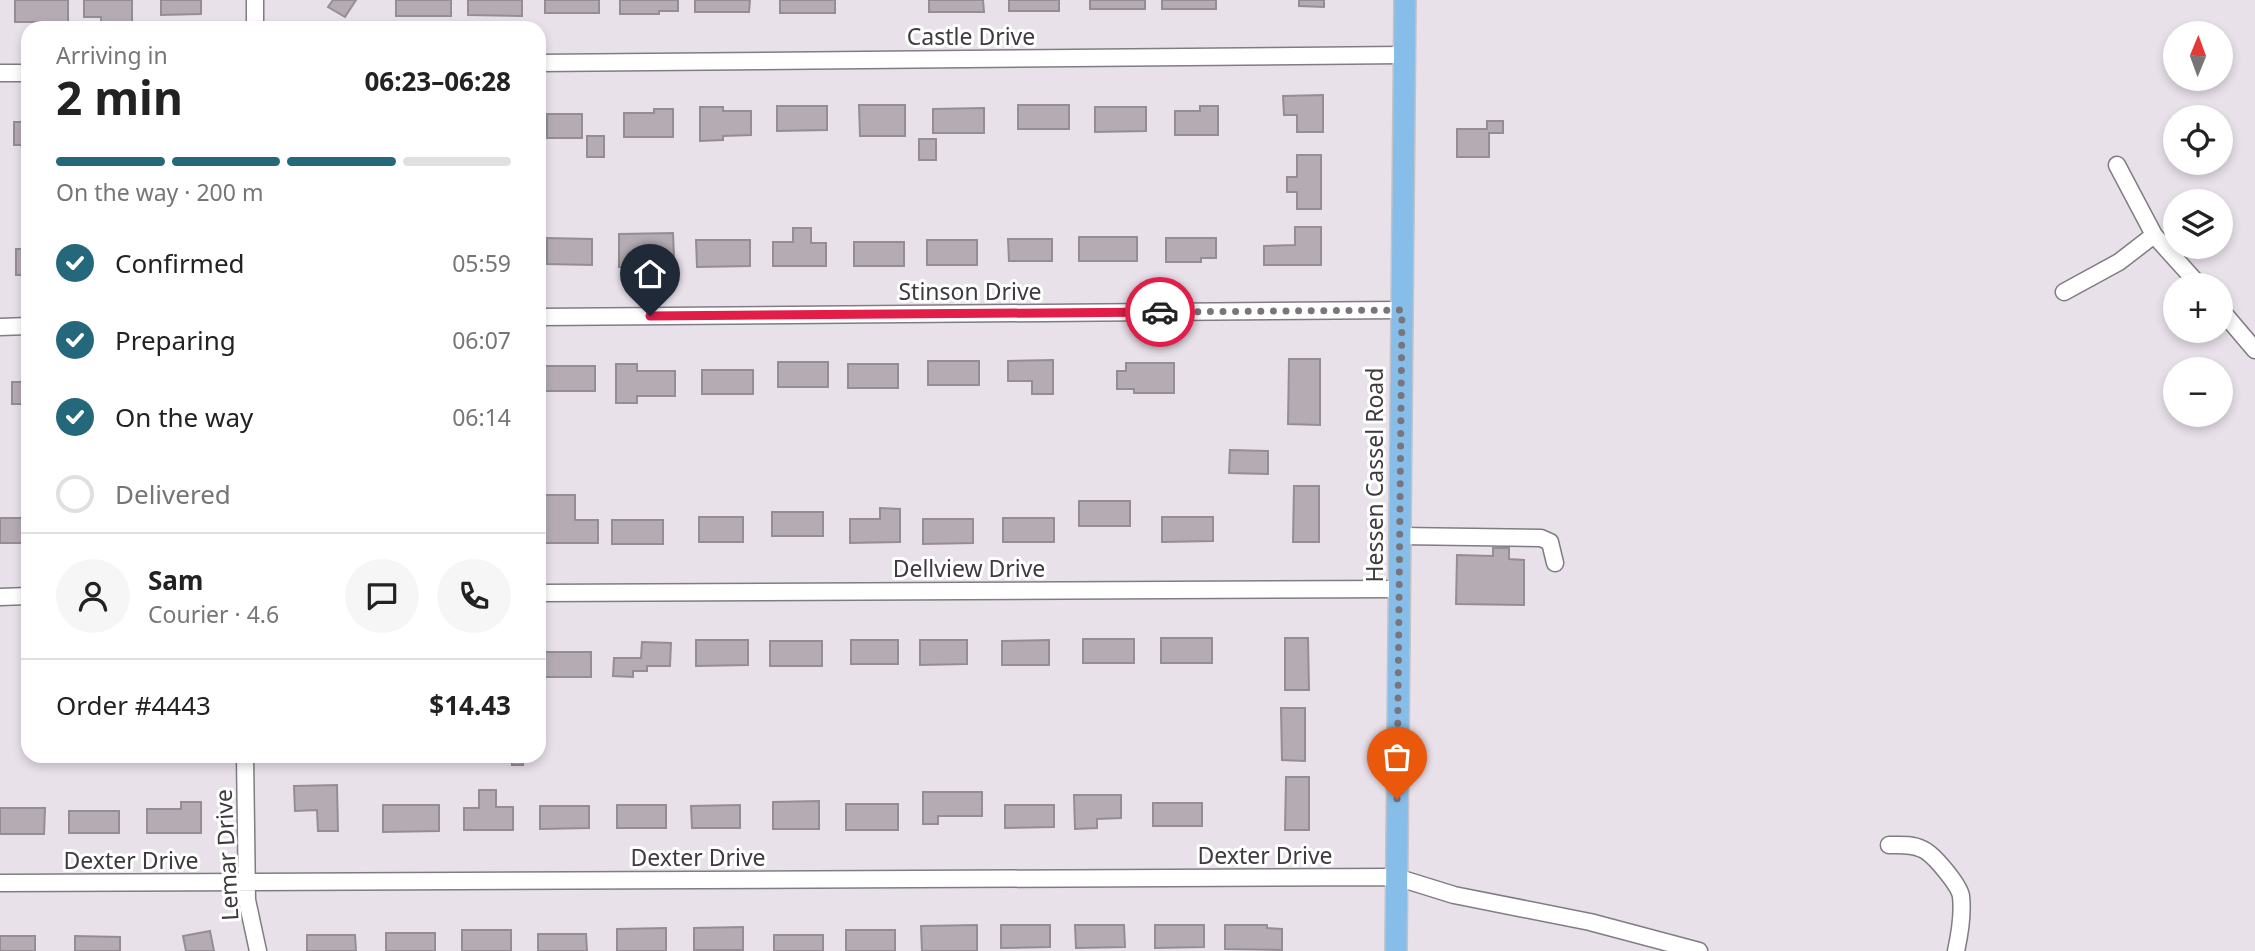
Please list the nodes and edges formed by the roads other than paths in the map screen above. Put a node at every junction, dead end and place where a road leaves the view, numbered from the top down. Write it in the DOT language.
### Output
graph roads {
  1 [pos="255,0"];
  2 [pos="1405,0"];
  3 [pos="255,21"];
  4 [pos="1404,55"];
  5 [pos="546,63"];
  6 [pos="0,73"];
  7 [pos="21,73"];
  8 [pos="2117,165"];
  9 [pos="2154,234"];
  10 [pos="2188,273"];
  11 [pos="2064,292"];
  12 [pos="1402,310"];
  13 [pos="546,317"];
  14 [pos="2233,324"];
  15 [pos="21,326"];
  16 [pos="0,327"];
  17 [pos="2255,350"];
  18 [pos="1400,536"];
  19 [pos="1555,563"];
  20 [pos="1399,589"];
  21 [pos="546,593"];
  22 [pos="21,596"];
  23 [pos="0,597"];
  24 [pos="246,763"];
  25 [pos="1889,845"];
  26 [pos="1396,877"];
  27 [pos="246,882"];
  28 [pos="0,883"];
  29 [pos="258,951"];
  30 [pos="1396,951"];
  31 [pos="1699,951"];
  32 [pos="1956,951"];
  1 -- 3 [label="street"];
  2 -- 4 [label="main road, Hessen Cassel Road"];
  4 -- 5 [label="street, Castle Drive"];
  4 -- 12 [label="main road, Hessen Cassel Road"];
  6 -- 7 [label="street"];
  8 -- 9 [label="street"];
  9 -- 10 [label="street"];
  9 -- 11 [label="street"];
  12 -- 13 [label="street, Stinson Drive"];
  12 -- 18 [label="main road, Hessen Cassel Road"];
  14 -- 17 [label="street"];
  15 -- 16 [label="street"];
  18 -- 19 [label="street"];
  18 -- 20 [label="main road, Hessen Cassel Road"];
  20 -- 21 [label="street, Dellview Drive"];
  20 -- 26 [label="main road, Hessen Cassel Road"];
  22 -- 23 [label="street"];
  24 -- 27 [label="street, Lemar Drive"];
  25 -- 32 [label="street"];
  26 -- 27 [label="street, Dexter Drive"];
  26 -- 30 [label="main road, Hessen Cassel Road"];
  26 -- 31 [label="street, Dexter Drive"];
  27 -- 28 [label="street, Dexter Drive"];
  27 -- 29 [label="street, Lemar Drive"];
}
